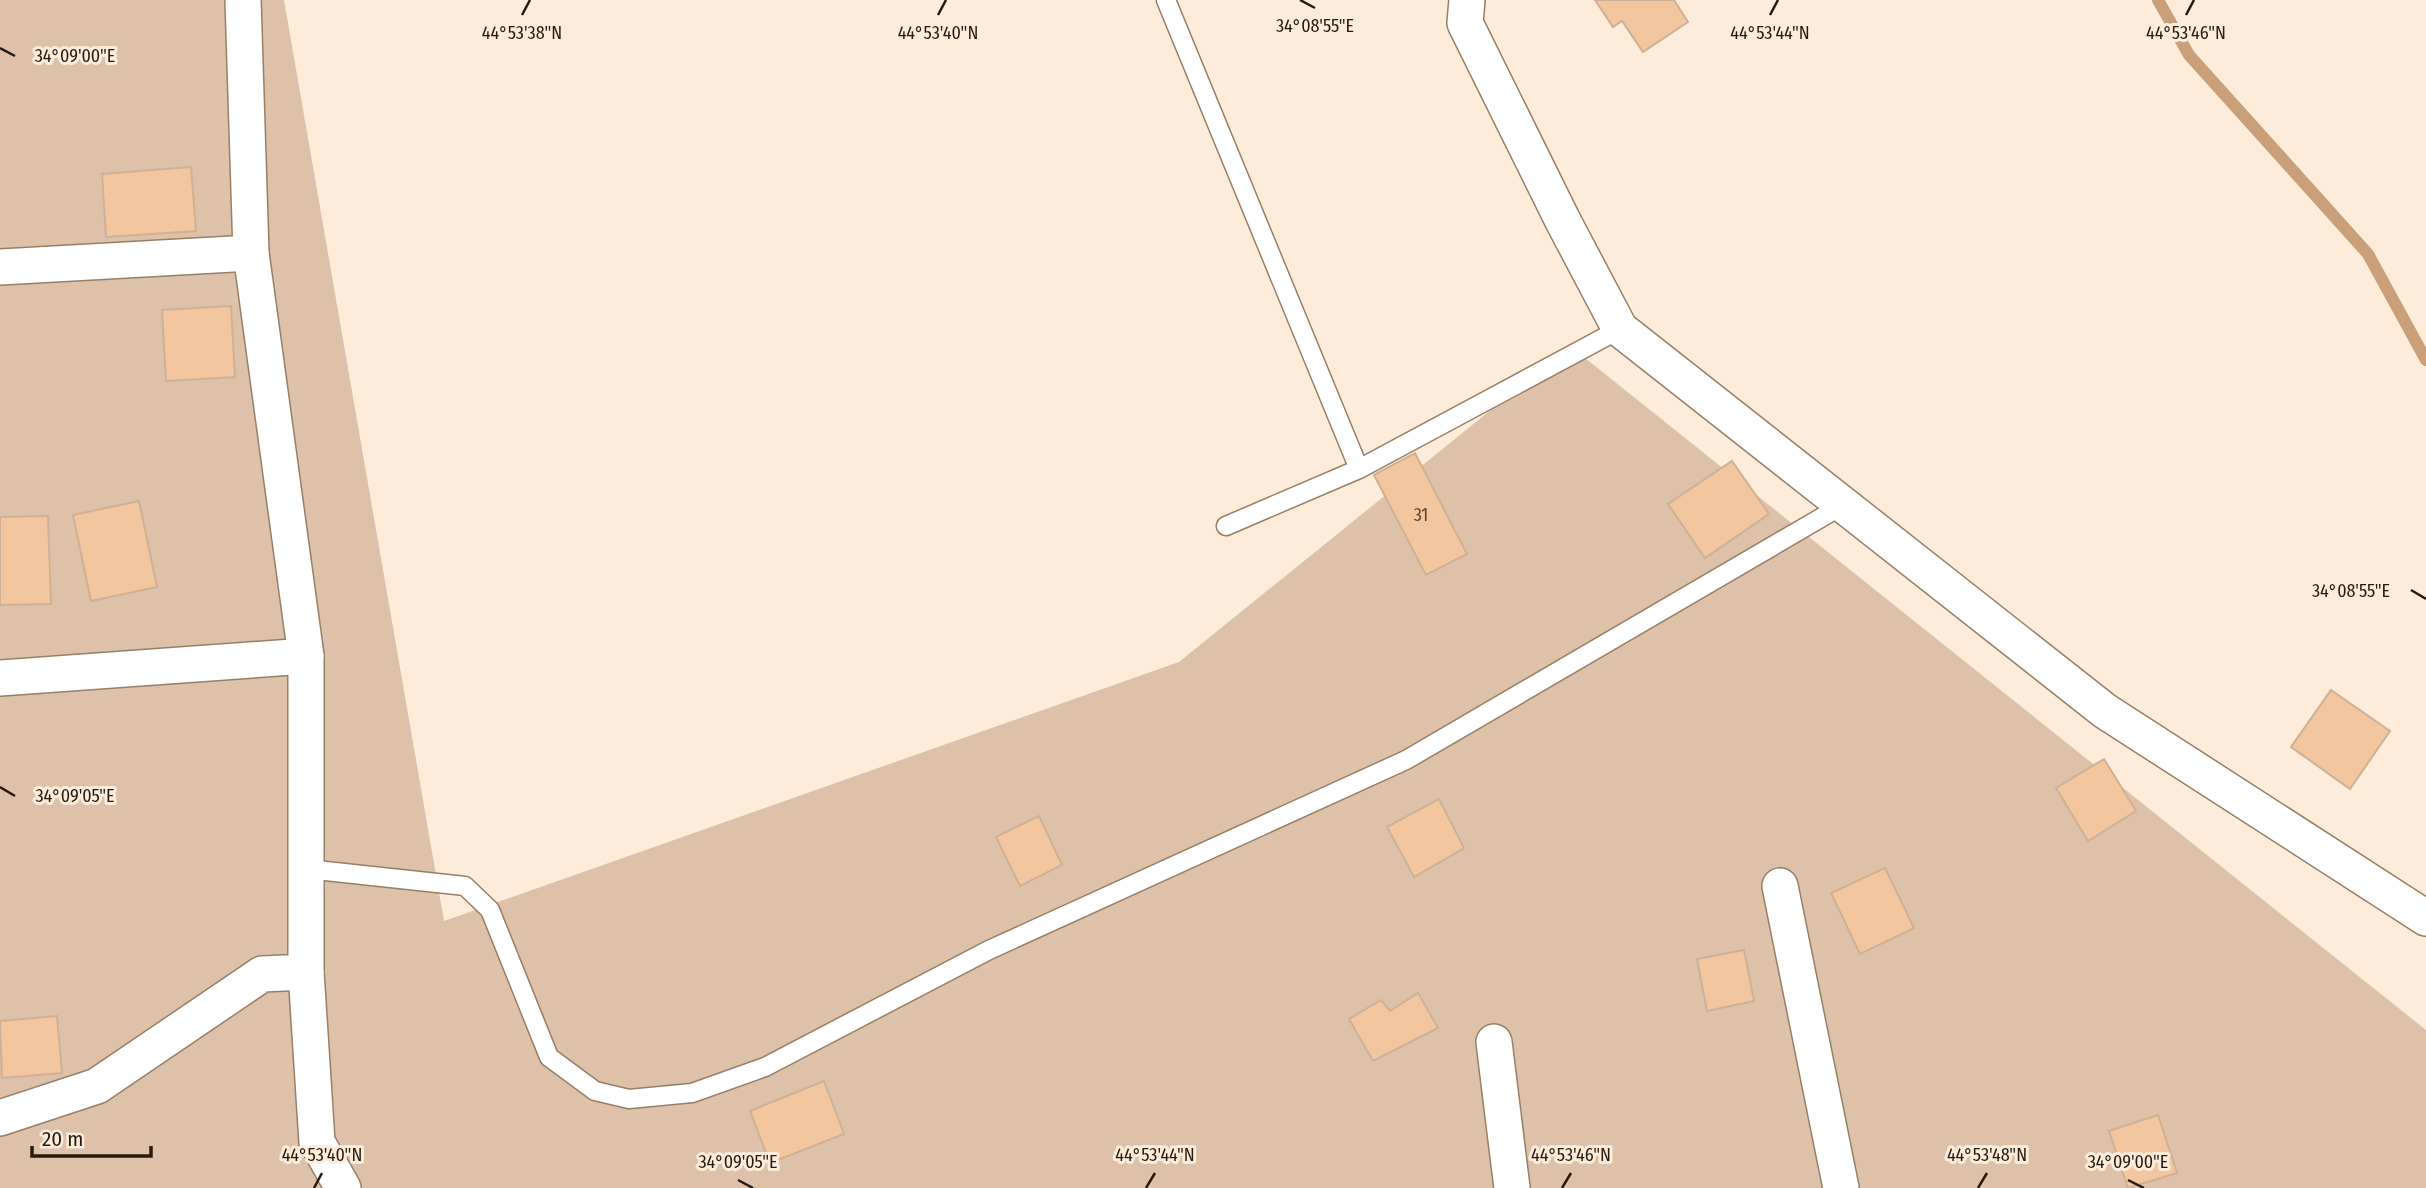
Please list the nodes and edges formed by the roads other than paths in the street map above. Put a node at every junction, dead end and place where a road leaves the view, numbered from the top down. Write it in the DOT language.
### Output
graph roads {
  1 [pos="243,0"];
  2 [pos="1166,0"];
  3 [pos="1466,0"];
  4 [pos="251,253"];
  5 [pos="0,267"];
  6 [pos="1620,330"];
  7 [pos="1359,469"];
  8 [pos="1843,505"];
  9 [pos="1226,526"];
  10 [pos="306,656"];
  11 [pos="0,678"];
  12 [pos="307,869"];
  13 [pos="1780,886"];
  14 [pos="2426,918"];
  15 [pos="306,972"];
  16 [pos="1494,1042"];
  17 [pos="0,1118"];
  18 [pos="343,1188"];
  19 [pos="1512,1188"];
  20 [pos="1842,1188"];
  1 -- 4 [label="street"];
  2 -- 7 [label="lane"];
  3 -- 6 [label="street"];
  4 -- 5 [label="street"];
  4 -- 10 [label="street"];
  6 -- 7 [label="lane"];
  6 -- 8 [label="street"];
  7 -- 9 [label="lane"];
  8 -- 12 [label="lane"];
  8 -- 14 [label="street"];
  10 -- 11 [label="street"];
  10 -- 12 [label="street"];
  12 -- 15 [label="street"];
  13 -- 20 [label="street"];
  15 -- 17 [label="street"];
  15 -- 18 [label="street"];
  16 -- 19 [label="street"];
}
